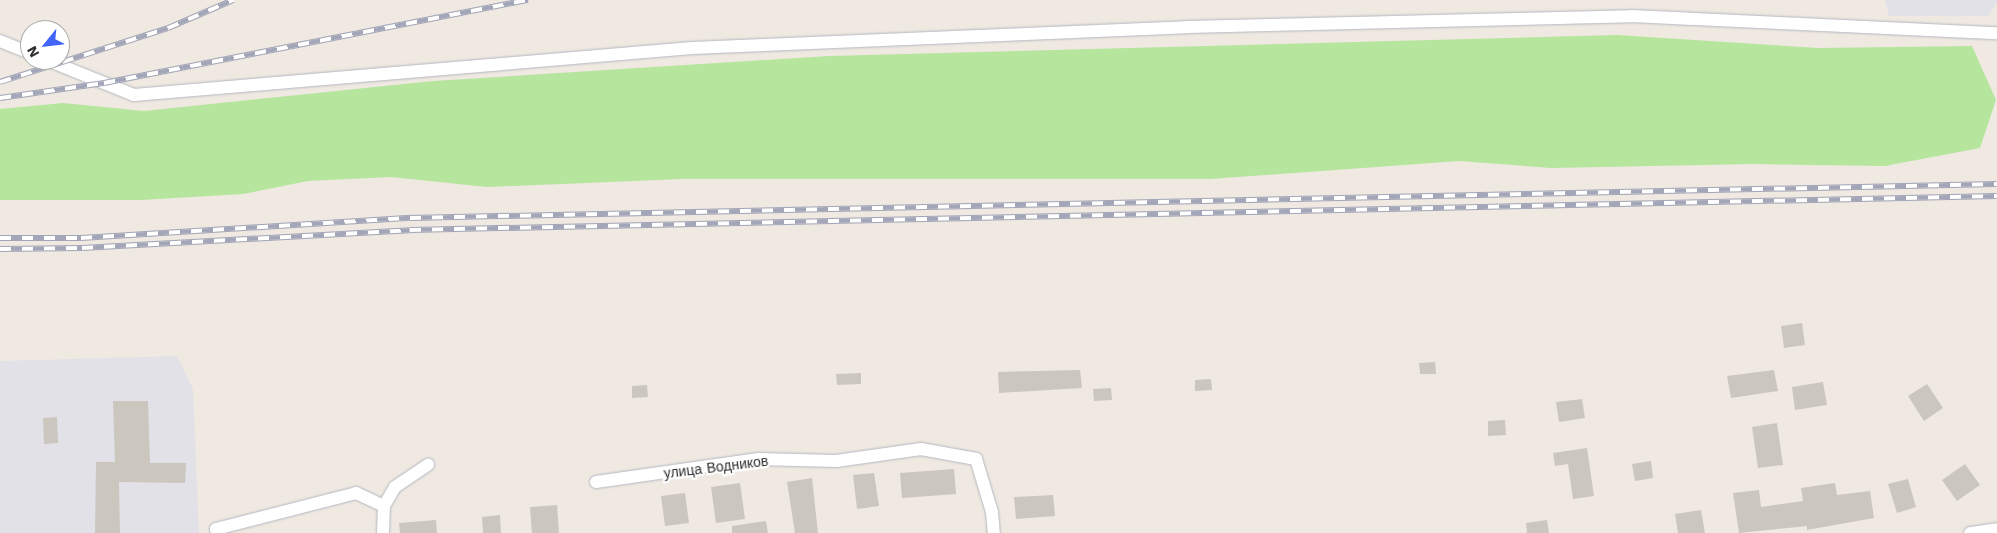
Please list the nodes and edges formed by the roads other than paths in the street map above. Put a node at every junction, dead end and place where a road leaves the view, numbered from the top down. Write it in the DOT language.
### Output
graph roads {
  1 [pos="1997,33"];
  2 [pos="0,41"];
  3 [pos="20,49"];
  4 [pos="70,69"];
  5 [pos="428,465"];
  6 [pos="596,482"];
  7 [pos="384,506"];
  8 [pos="1996,527"];
  9 [pos="216,533"];
  10 [pos="383,533"];
  11 [pos="994,533"];
  12 [pos="1970,533"];
  1 -- 4 [label="street"];
  2 -- 3 [label="street"];
  5 -- 7 [label="street"];
  6 -- 11 [label="street, улица Водников"];
  7 -- 9 [label="street"];
  7 -- 10 [label="street"];
  8 -- 12 [label="street"];
}
